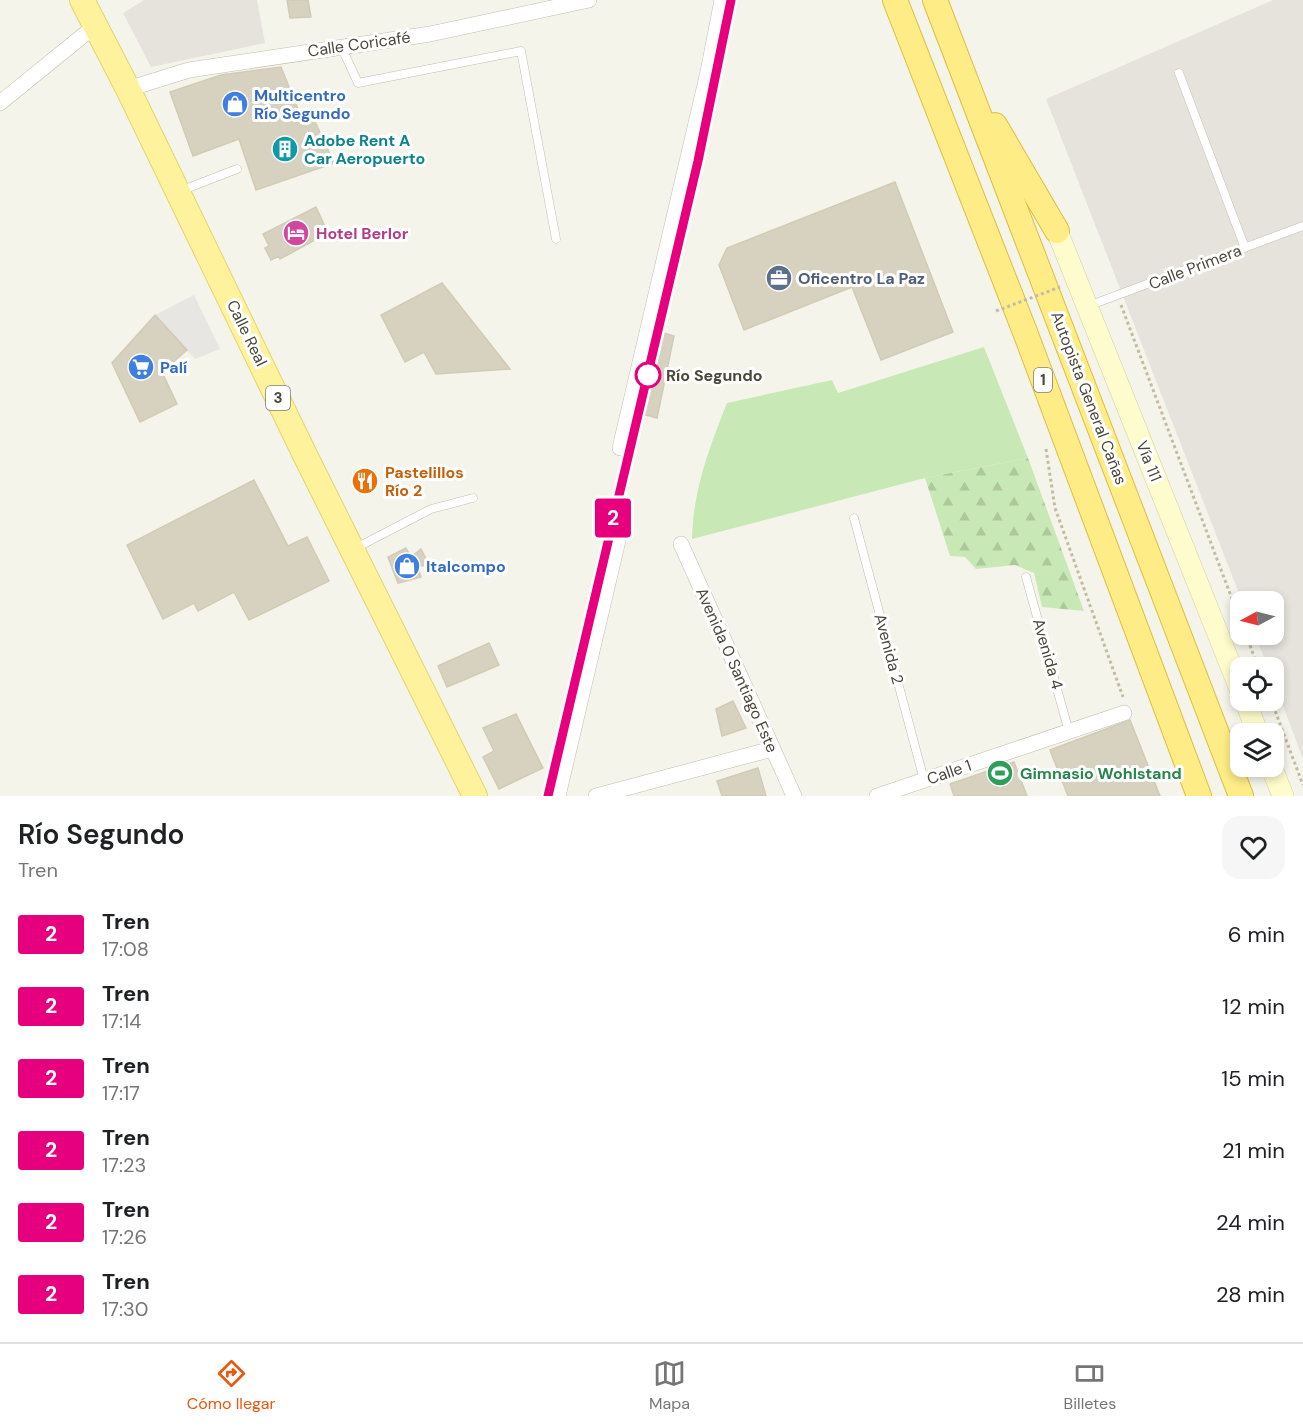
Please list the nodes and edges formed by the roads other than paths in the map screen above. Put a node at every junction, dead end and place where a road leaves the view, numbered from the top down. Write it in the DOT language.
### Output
graph roads {
  1 [pos="82,0"];
  2 [pos="589,0"];
  3 [pos="722,0"];
  4 [pos="896,0"];
  5 [pos="935,0"];
  6 [pos="96,25"];
  7 [pos="341,46"];
  8 [pos="964,72"];
  9 [pos="1179,73"];
  10 [pos="128,89"];
  11 [pos="0,103"];
  12 [pos="237,169"];
  13 [pos="178,191"];
  14 [pos="1303,226"];
  15 [pos="1057,231"];
  16 [pos="556,239"];
  17 [pos="1245,249"];
  18 [pos="1087,307"];
  19 [pos="620,448"];
  20 [pos="473,498"];
  21 [pos="624,515"];
  22 [pos="854,518"];
  23 [pos="681,544"];
  24 [pos="352,550"];
  25 [pos="1026,577"];
  26 [pos="1230,665"];
  27 [pos="1124,713"];
  28 [pos="1069,732"];
  29 [pos="772,748"];
  30 [pos="1275,777"];
  31 [pos="924,780"];
  32 [pos="475,796"];
  33 [pos="558,796"];
  34 [pos="596,796"];
  35 [pos="794,796"];
  36 [pos="876,796"];
  37 [pos="1199,796"];
  38 [pos="1241,796"];
  39 [pos="1283,796"];
  1 -- 6 [label="main road, Calle Real / 3"];
  2 -- 7 [label="street, Calle Coricafé"];
  3 -- 19 [label="street"];
  4 -- 37 [label="highway, 1"];
  5 -- 8 [label="highway, Autopista General Cañas / 1"];
  6 -- 10 [label="main road, Calle Real / 3"];
  6 -- 11 [label="street"];
  7 -- 10 [label="street, Calle Coricafé"];
  7 -- 16 [label="lane"];
  8 -- 15 [label="highway"];
  8 -- 38 [label="highway, Autopista General Cañas / 1"];
  9 -- 17 [label="lane"];
  10 -- 13 [label="main road, Calle Real / 3"];
  12 -- 13 [label="lane"];
  13 -- 24 [label="main road, Calle Real / 3"];
  14 -- 17 [label="lane, Calle Primera"];
  15 -- 18 [label="main road, Vía 111"];
  17 -- 18 [label="lane, Calle Primera"];
  18 -- 26 [label="main road, Vía 111"];
  20 -- 24 [label="lane"];
  21 -- 33 [label="street"];
  22 -- 31 [label="lane, Avenida 2"];
  23 -- 29 [label="street, Avenida 0 Santiago Este"];
  24 -- 32 [label="main road, Calle Real / 3"];
  25 -- 28 [label="lane, Avenida 4"];
  27 -- 28 [label="street, Calle 1"];
  28 -- 31 [label="street, Calle 1"];
  29 -- 34 [label="street"];
  29 -- 35 [label="street, Avenida 0 Santiago Este"];
  30 -- 39 [label="main road"];
  31 -- 36 [label="street, Calle 1"];
}
